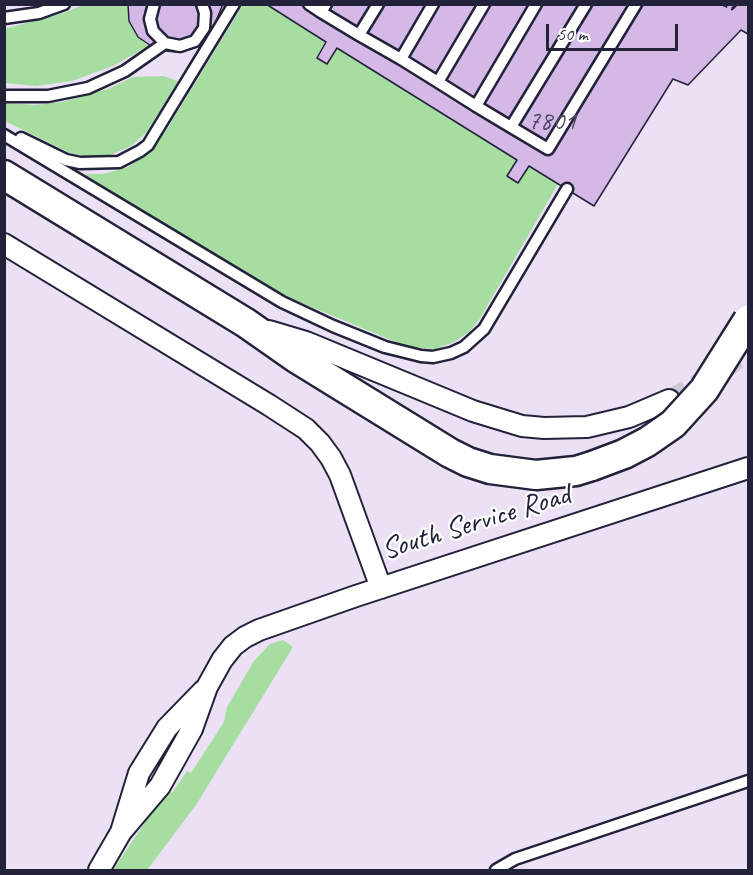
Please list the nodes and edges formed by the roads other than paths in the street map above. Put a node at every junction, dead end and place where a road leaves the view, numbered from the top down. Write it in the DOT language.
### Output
graph roads {
  1 [pos="64,4"];
  2 [pos="154,4"];
  3 [pos="234,4"];
  4 [pos="309,4"];
  5 [pos="378,4"];
  6 [pos="433,4"];
  7 [pos="484,4"];
  8 [pos="536,4"];
  9 [pos="586,4"];
  10 [pos="636,4"];
  11 [pos="203,5"];
  12 [pos="323,8"];
  13 [pos="4,18"];
  14 [pos="359,35"];
  15 [pos="161,47"];
  16 [pos="401,59"];
  17 [pos="438,82"];
  18 [pos="4,96"];
  19 [pos="476,106"];
  20 [pos="512,127"];
  21 [pos="4,130"];
  22 [pos="4,135"];
  23 [pos="4,175"];
  24 [pos="567,189"];
  25 [pos="4,244"];
  26 [pos="748,320"];
  27 [pos="246,323"];
  28 [pos="669,400"];
  29 [pos="748,468"];
  30 [pos="381,588"];
  31 [pos="748,781"];
  32 [pos="99,870"];
  33 [pos="496,870"];
  1 -- 13 [label="lane"];
  2 -- 15 [label="lane"];
  3 -- 21 [label="lane"];
  4 -- 12 [label="lane"];
  5 -- 14 [label="lane"];
  6 -- 16 [label="lane"];
  7 -- 17 [label="lane"];
  8 -- 19 [label="lane"];
  9 -- 20 [label="lane"];
  10 -- 20 [label="lane"];
  11 -- 15 [label="lane"];
  12 -- 14 [label="lane"];
  14 -- 16 [label="lane"];
  15 -- 18 [label="lane"];
  16 -- 17 [label="lane"];
  17 -- 19 [label="lane"];
  19 -- 20 [label="lane"];
  22 -- 24 [label="lane"];
  23 -- 27 [label="street"];
  25 -- 30 [label="street, South Service Road"];
  26 -- 27 [label="street, bridge"];
  27 -- 28 [label="street"];
  29 -- 30 [label="street, South Service Road"];
  30 -- 32 [label="street"];
  31 -- 33 [label="lane"];
}
